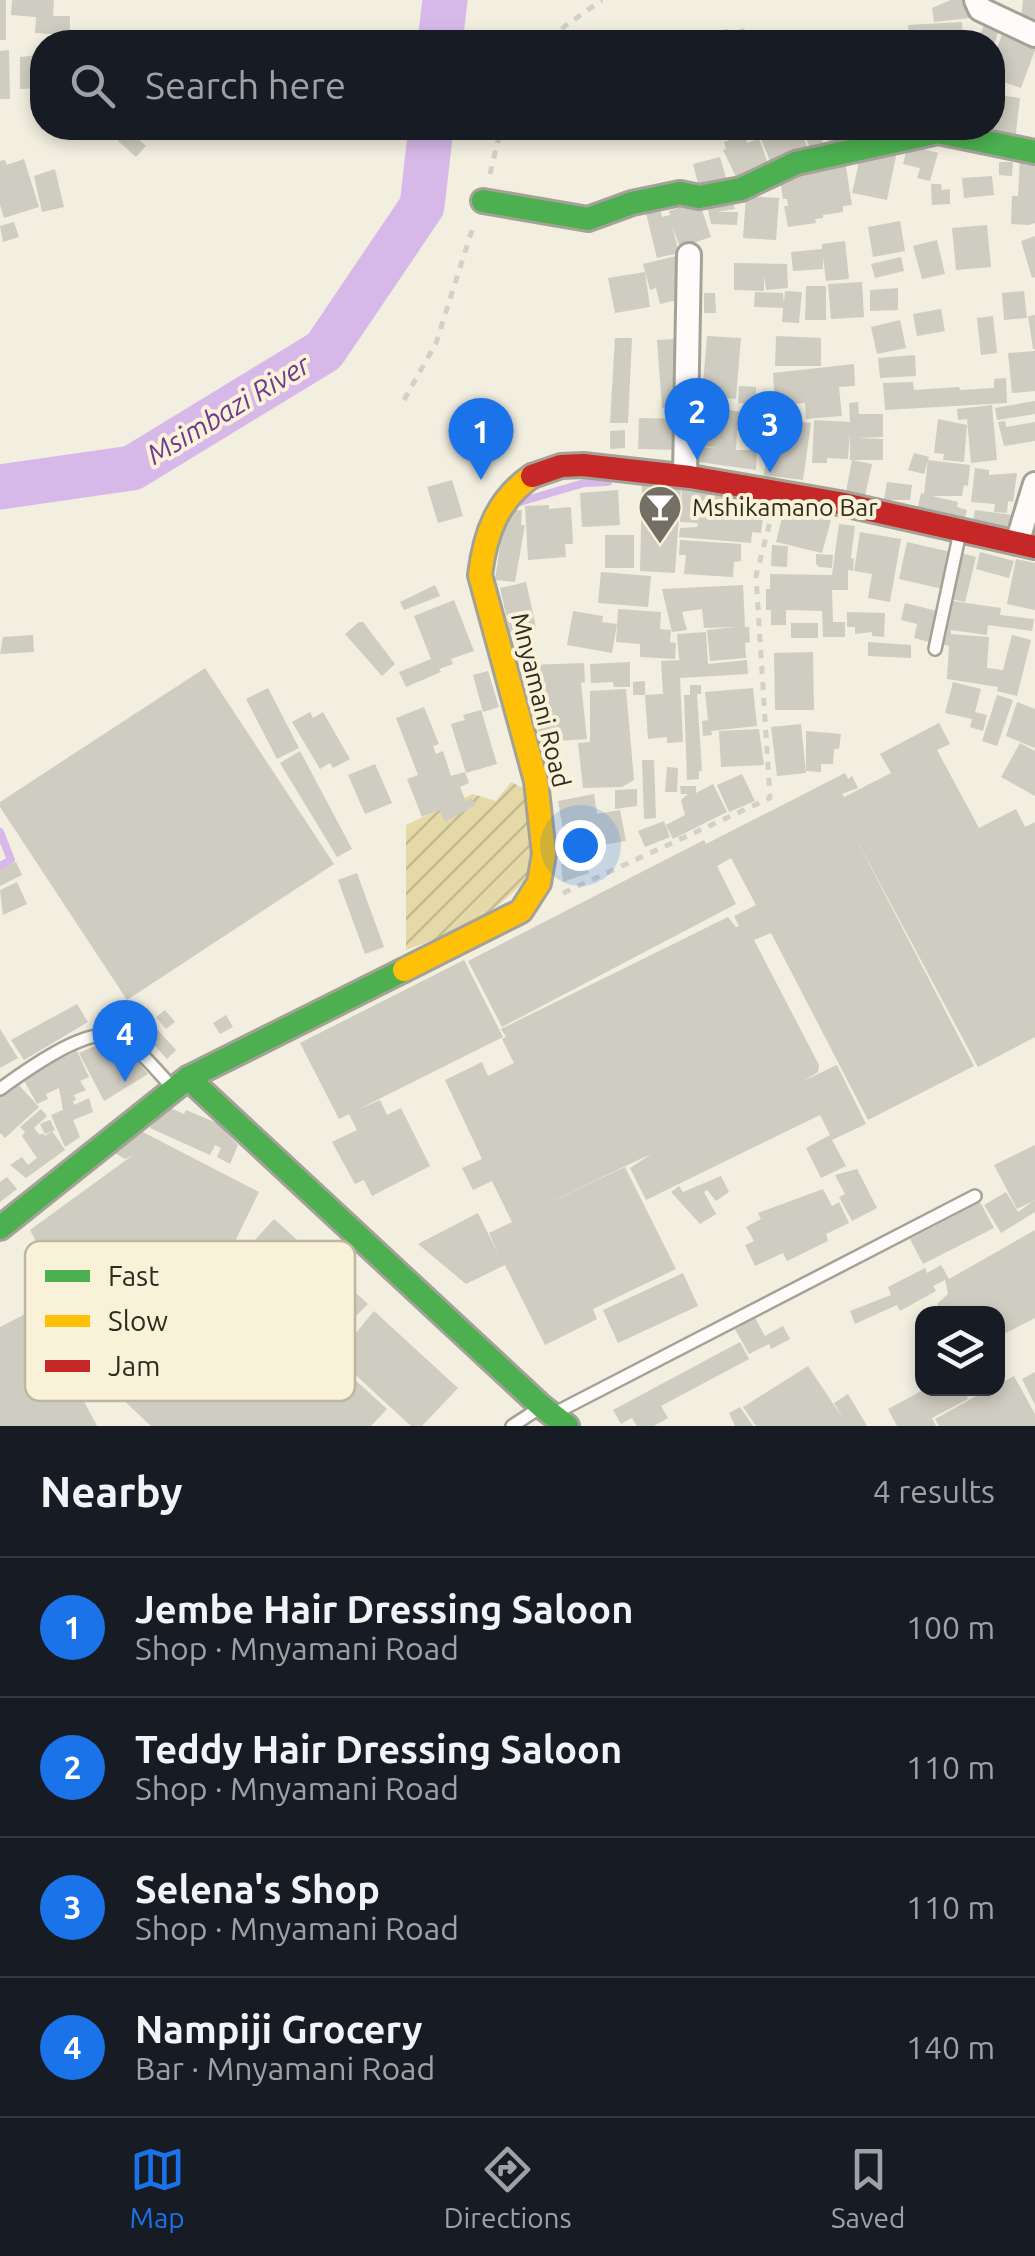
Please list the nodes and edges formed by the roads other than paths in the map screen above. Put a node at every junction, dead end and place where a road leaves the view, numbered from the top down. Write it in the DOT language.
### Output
graph roads {
  1 [pos="976,0"];
  2 [pos="1035,36"];
  3 [pos="901,140"];
  4 [pos="977,140"];
  5 [pos="1035,152"];
  6 [pos="484,201"];
  7 [pos="688,255"];
  8 [pos="685,476"];
  9 [pos="1035,484"];
  10 [pos="960,532"];
  11 [pos="1026,545"];
  12 [pos="935,650"];
  13 [pos="182,1084"];
  14 [pos="0,1089"];
  15 [pos="974,1196"];
  16 [pos="0,1228"];
  17 [pos="553,1416"];
  18 [pos="512,1426"];
  1 -- 2 [label="street"];
  3 -- 6 [label="street"];
  4 -- 5 [label="street"];
  7 -- 8 [label="street"];
  8 -- 10 [label="street, Mnyamani Road"];
  8 -- 13 [label="street, Mnyamani Road"];
  9 -- 11 [label="street"];
  10 -- 11 [label="street, Mnyamani Road"];
  10 -- 12 [label="lane"];
  13 -- 14 [label="lane"];
  13 -- 16 [label="street"];
  13 -- 17 [label="street"];
  15 -- 17 [label="lane"];
  17 -- 18 [label="lane"];
}
